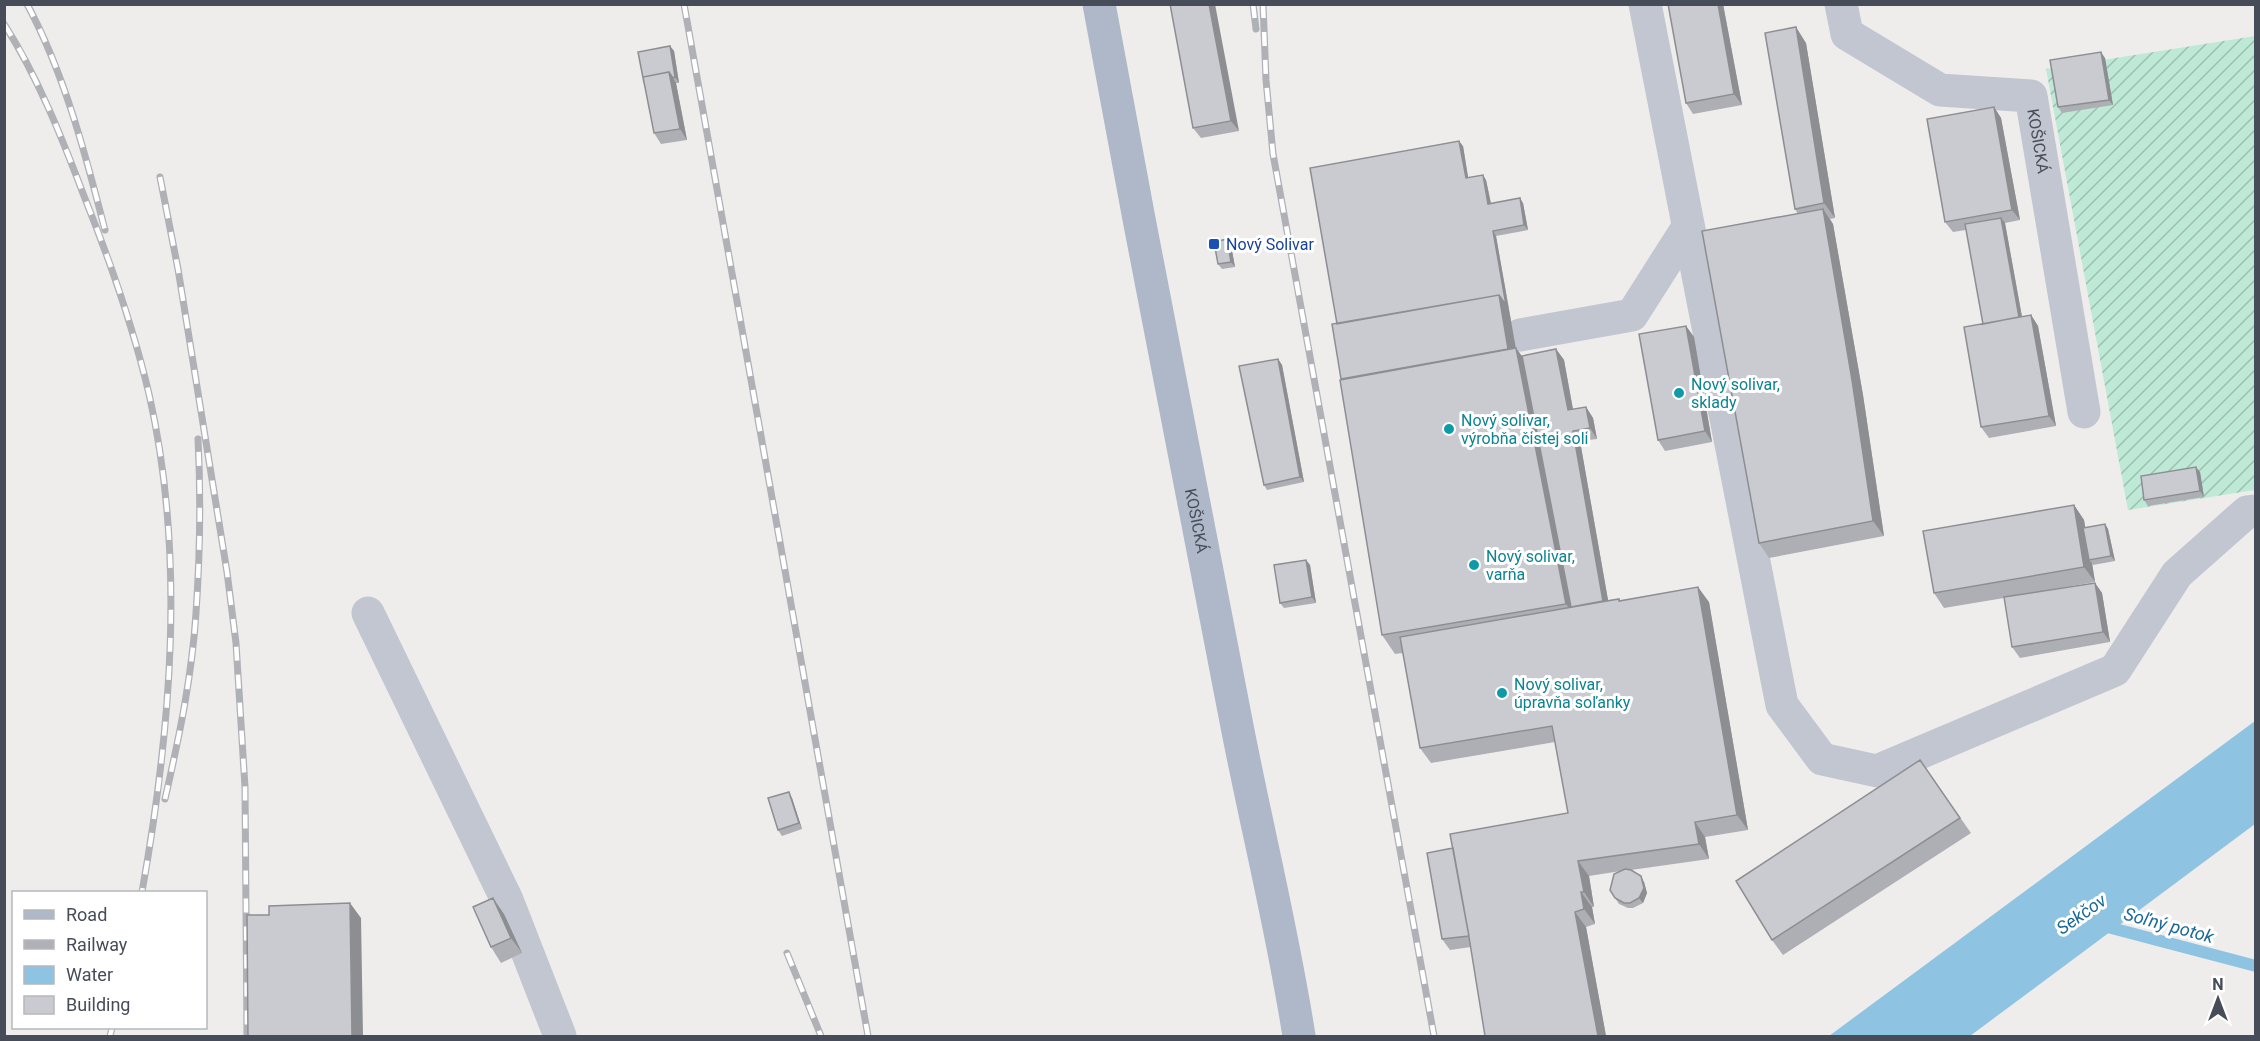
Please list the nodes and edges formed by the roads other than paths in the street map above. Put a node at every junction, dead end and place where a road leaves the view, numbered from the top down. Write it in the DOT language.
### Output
graph roads {
  1 [pos="1099,4"];
  2 [pos="1645,4"];
  3 [pos="1841,4"];
  4 [pos="1688,227"];
  5 [pos="1520,335"];
  6 [pos="2084,412"];
  7 [pos="2256,511"];
  8 [pos="368,613"];
  9 [pos="560,1036"];
  10 [pos="1299,1036"];
  1 -- 10 [label="main road, KOŠICKÁ"];
  2 -- 4 [label="lane"];
  3 -- 6 [label="lane, KOŠICKÁ"];
  4 -- 5 [label="lane"];
  4 -- 7 [label="lane"];
  8 -- 9 [label="lane"];
}
